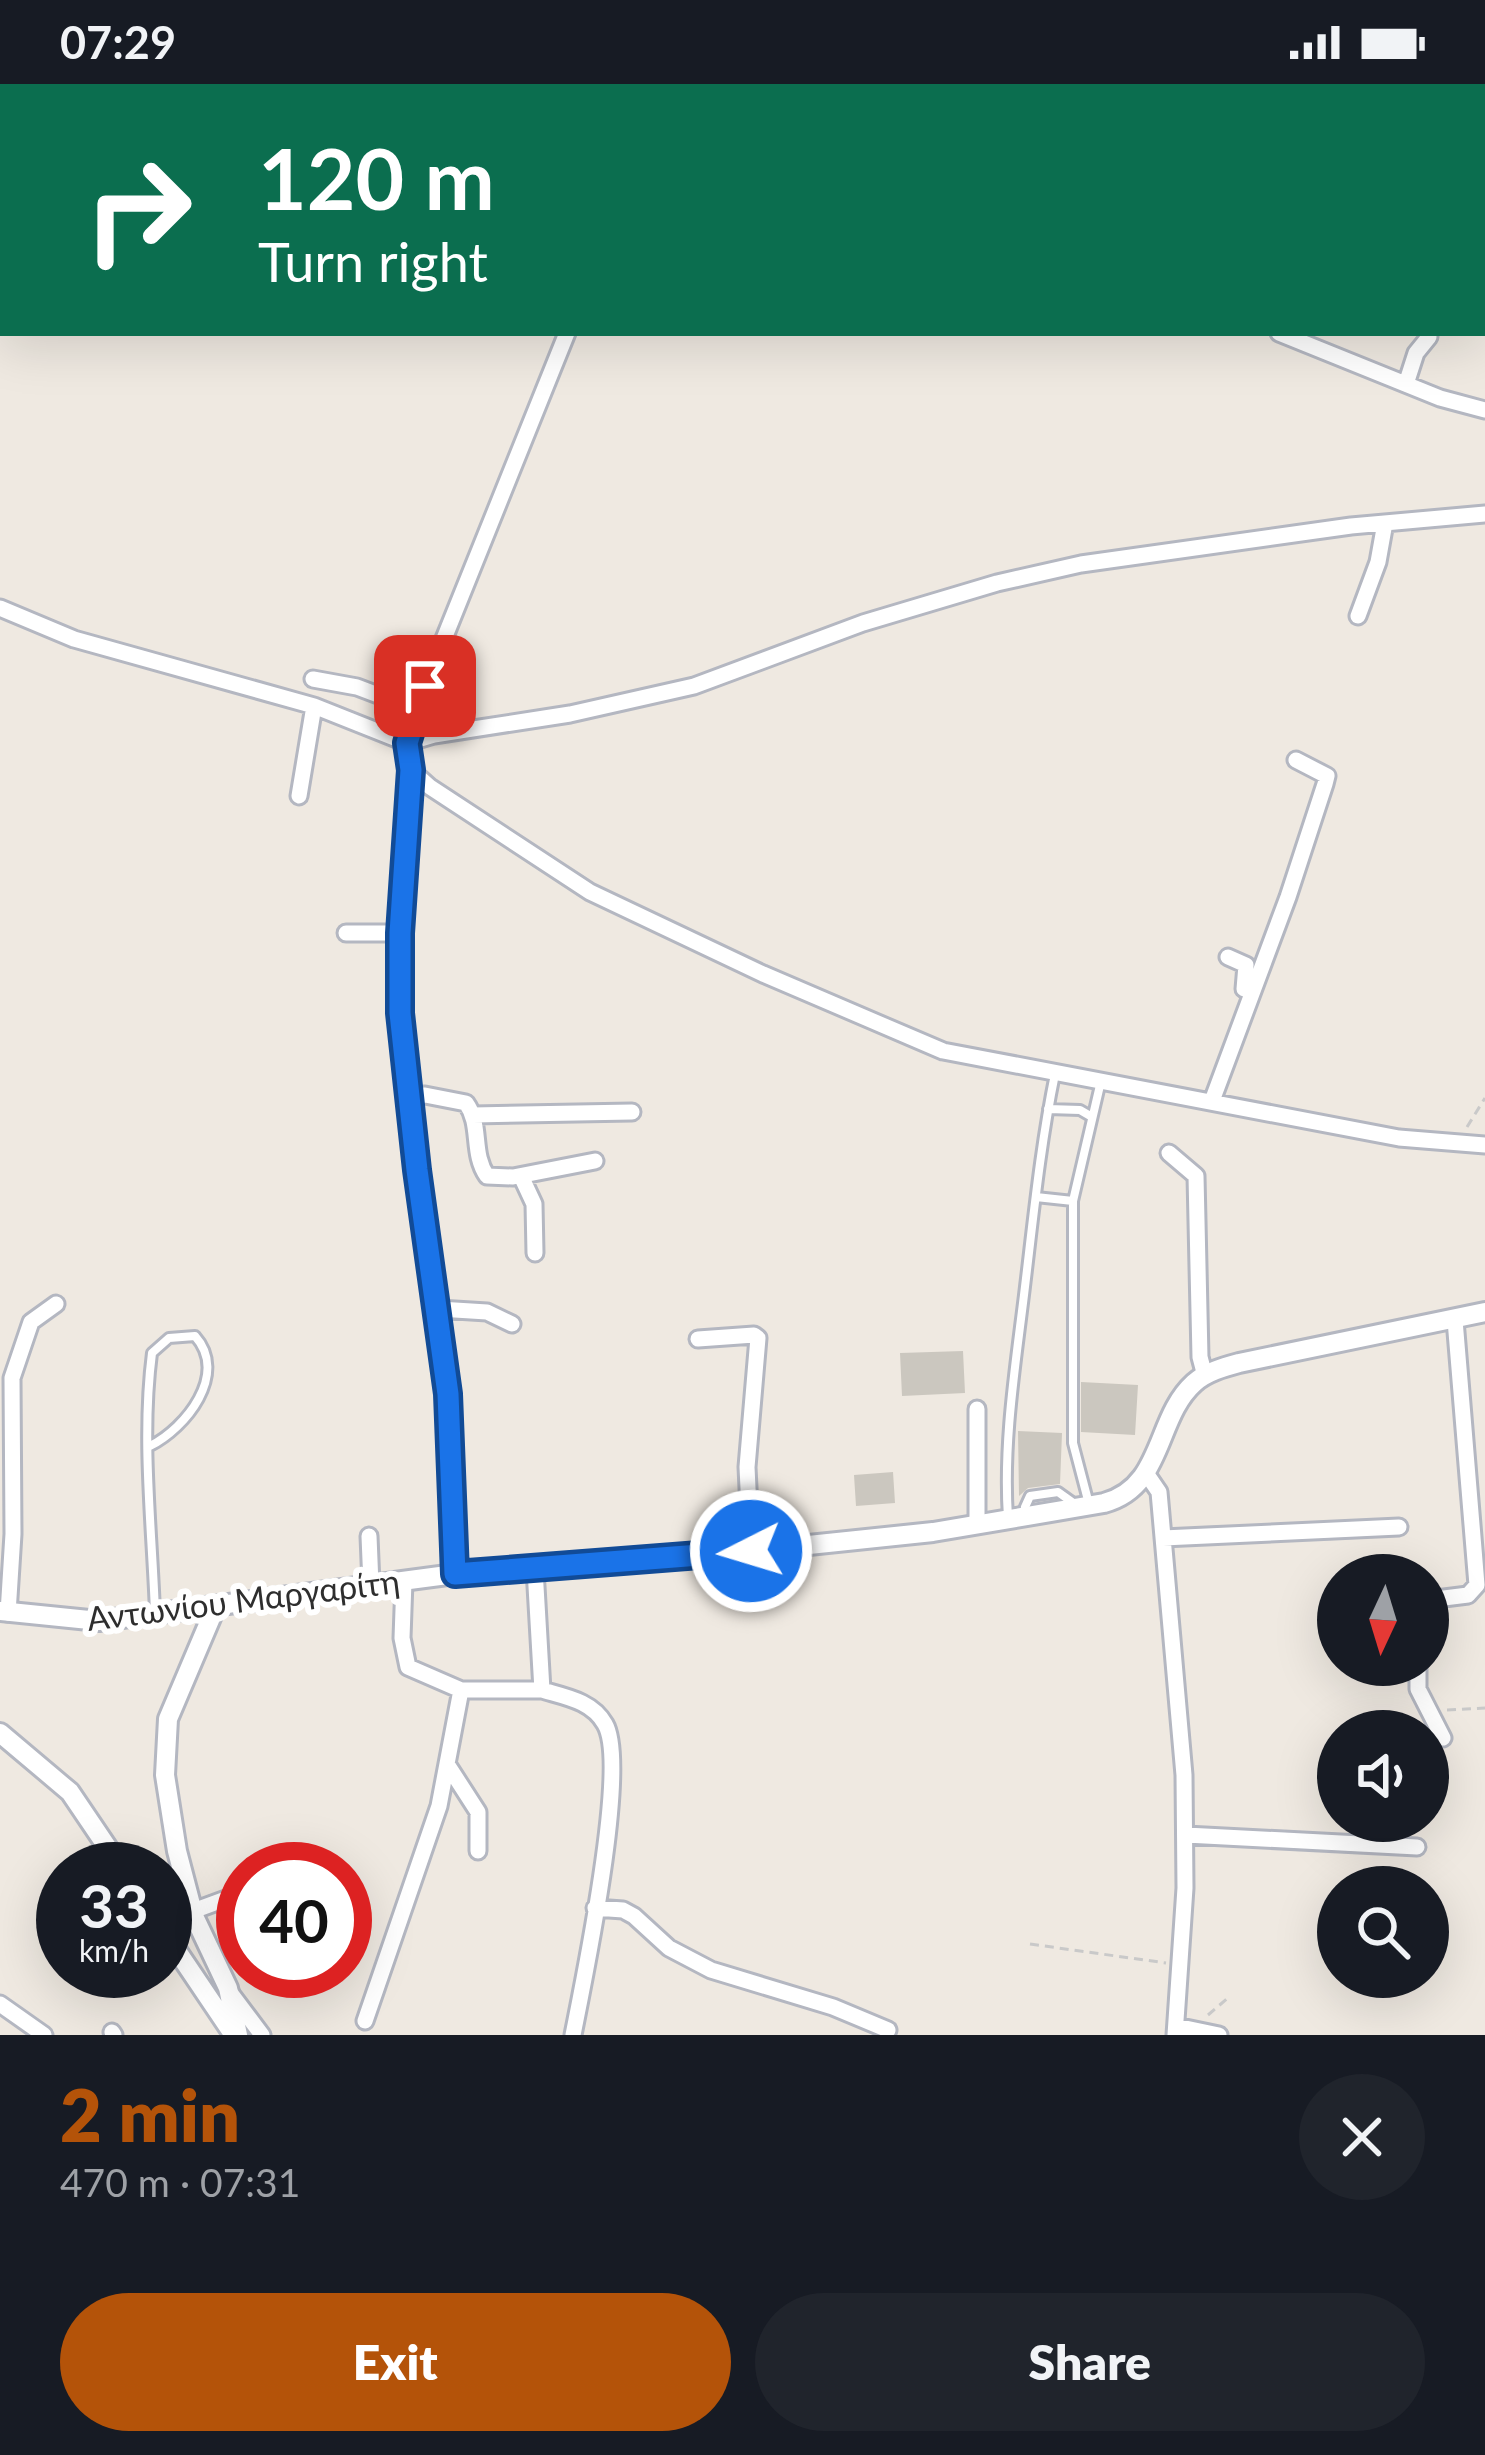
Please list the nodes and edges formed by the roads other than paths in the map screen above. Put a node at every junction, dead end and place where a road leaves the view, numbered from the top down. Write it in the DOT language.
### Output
graph roads {
  1 [pos="566,336"];
  2 [pos="1286,336"];
  3 [pos="1429,337"];
  4 [pos="1406,384"];
  5 [pos="1485,410"];
  6 [pos="1485,514"];
  7 [pos="1384,523"];
  8 [pos="0,608"];
  9 [pos="1358,616"];
  10 [pos="313,680"];
  11 [pos="314,706"];
  12 [pos="416,710"];
  13 [pos="407,743"];
  14 [pos="1296,760"];
  15 [pos="411,770"];
  16 [pos="299,796"];
  17 [pos="346,933"];
  18 [pos="400,933"];
  19 [pos="1228,957"];
  20 [pos="1055,1073"];
  21 [pos="1101,1081"];
  22 [pos="408,1097"];
  23 [pos="1207,1101"];
  24 [pos="1048,1109"];
  25 [pos="632,1112"];
  26 [pos="473,1115"];
  27 [pos="1092,1117"];
  28 [pos="1485,1145"];
  29 [pos="1169,1154"];
  30 [pos="595,1161"];
  31 [pos="521,1176"];
  32 [pos="1036,1197"];
  33 [pos="1072,1201"];
  34 [pos="536,1253"];
  35 [pos="56,1304"];
  36 [pos="439,1309"];
  37 [pos="1485,1312"];
  38 [pos="1455,1320"];
  39 [pos="512,1324"];
  40 [pos="698,1339"];
  41 [pos="1205,1376"];
  42 [pos="977,1409"];
  43 [pos="6,1426"];
  44 [pos="150,1446"];
  45 [pos="1146,1473"];
  46 [pos="1081,1504"];
  47 [pos="1025,1507"];
  48 [pos="1008,1520"];
  49 [pos="977,1525"];
  50 [pos="1399,1527"];
  51 [pos="369,1536"];
  52 [pos="1163,1538"];
  53 [pos="751,1551"];
  54 [pos="536,1569"];
  55 [pos="455,1574"];
  56 [pos="404,1581"];
  57 [pos="371,1585"];
  58 [pos="1449,1597"];
  59 [pos="216,1606"];
  60 [pos="4,1612"];
  61 [pos="155,1615"];
  62 [pos="461,1690"];
  63 [pos="542,1690"];
  64 [pos="0,1733"];
  65 [pos="449,1767"];
  66 [pos="1186,1835"];
  67 [pos="104,1842"];
  68 [pos="1417,1847"];
  69 [pos="478,1851"];
  70 [pos="216,1903"];
  71 [pos="595,1908"];
  72 [pos="193,1911"];
  73 [pos="216,1962"];
  74 [pos="192,1972"];
  75 [pos="230,1998"];
  76 [pos="235,1998"];
  77 [pos="0,2004"];
  78 [pos="365,2020"];
  79 [pos="1181,2030"];
  80 [pos="892,2033"];
  81 [pos="44,2035"];
  82 [pos="236,2035"];
  83 [pos="262,2035"];
  84 [pos="573,2035"];
  85 [pos="1220,2035"];
  1 -- 12 [label="street"];
  2 -- 4 [label="street"];
  3 -- 4 [label="street"];
  4 -- 5 [label="street"];
  6 -- 7 [label="street"];
  7 -- 9 [label="street"];
  7 -- 13 [label="street"];
  8 -- 11 [label="street"];
  10 -- 12 [label="street"];
  11 -- 13 [label="street"];
  11 -- 16 [label="street"];
  12 -- 13 [label="street"];
  13 -- 15 [label="street"];
  14 -- 23 [label="street"];
  15 -- 18 [label="street"];
  15 -- 20 [label="street"];
  17 -- 18 [label="street"];
  18 -- 22 [label="street"];
  19 -- 23 [label="street"];
  20 -- 21 [label="street"];
  20 -- 24 [label="lane"];
  21 -- 23 [label="street"];
  21 -- 27 [label="lane"];
  22 -- 26 [label="street"];
  22 -- 36 [label="street"];
  23 -- 28 [label="street"];
  24 -- 27 [label="lane"];
  24 -- 32 [label="lane"];
  25 -- 26 [label="street"];
  26 -- 31 [label="street"];
  27 -- 33 [label="lane"];
  29 -- 41 [label="street"];
  30 -- 31 [label="street"];
  31 -- 34 [label="street"];
  32 -- 33 [label="lane"];
  32 -- 48 [label="lane"];
  33 -- 46 [label="lane"];
  35 -- 43 [label="street"];
  36 -- 39 [label="street"];
  36 -- 55 [label="street"];
  37 -- 38 [label="street"];
  38 -- 41 [label="street"];
  38 -- 58 [label="street"];
  40 -- 53 [label="street"];
  41 -- 45 [label="street"];
  42 -- 49 [label="street"];
  43 -- 60 [label="street"];
  44 -- 44 [label="lane"];
  44 -- 61 [label="lane"];
  45 -- 46 [label="street, Αντωνίου Μαργαρίτη"];
  45 -- 52 [label="street"];
  46 -- 47 [label="lane"];
  46 -- 48 [label="street, Αντωνίου Μαργαρίτη"];
  48 -- 49 [label="street, Αντωνίου Μαργαρίτη"];
  49 -- 53 [label="street, Αντωνίου Μαργαρίτη"];
  50 -- 52 [label="street"];
  51 -- 57 [label="street"];
  52 -- 66 [label="street"];
  53 -- 54 [label="street, Αντωνίου Μαργαρίτη"];
  54 -- 55 [label="street, Αντωνίου Μαργαρίτη"];
  54 -- 63 [label="street"];
  55 -- 56 [label="street, Αντωνίου Μαργαρίτη"];
  56 -- 57 [label="street, Αντωνίου Μαργαρίτη"];
  56 -- 62 [label="street"];
  57 -- 59 [label="street, Αντωνίου Μαργαρίτη"];
  59 -- 61 [label="street, Αντωνίου Μαργαρίτη"];
  59 -- 72 [label="street"];
  60 -- 61 [label="street, Αντωνίου Μαργαρίτη"];
  62 -- 63 [label="street"];
  62 -- 65 [label="street"];
  63 -- 71 [label="street"];
  64 -- 67 [label="street"];
  65 -- 69 [label="street"];
  65 -- 78 [label="street"];
  66 -- 68 [label="street"];
  66 -- 79 [label="street"];
  70 -- 72 [label="street"];
  71 -- 80 [label="street"];
  71 -- 84 [label="street"];
  72 -- 73 [label="street"];
  74 -- 82 [label="street"];
  75 -- 82 [label="street"];
  76 -- 83 [label="street"];
  77 -- 81 [label="street"];
  79 -- 85 [label="street"];
}
